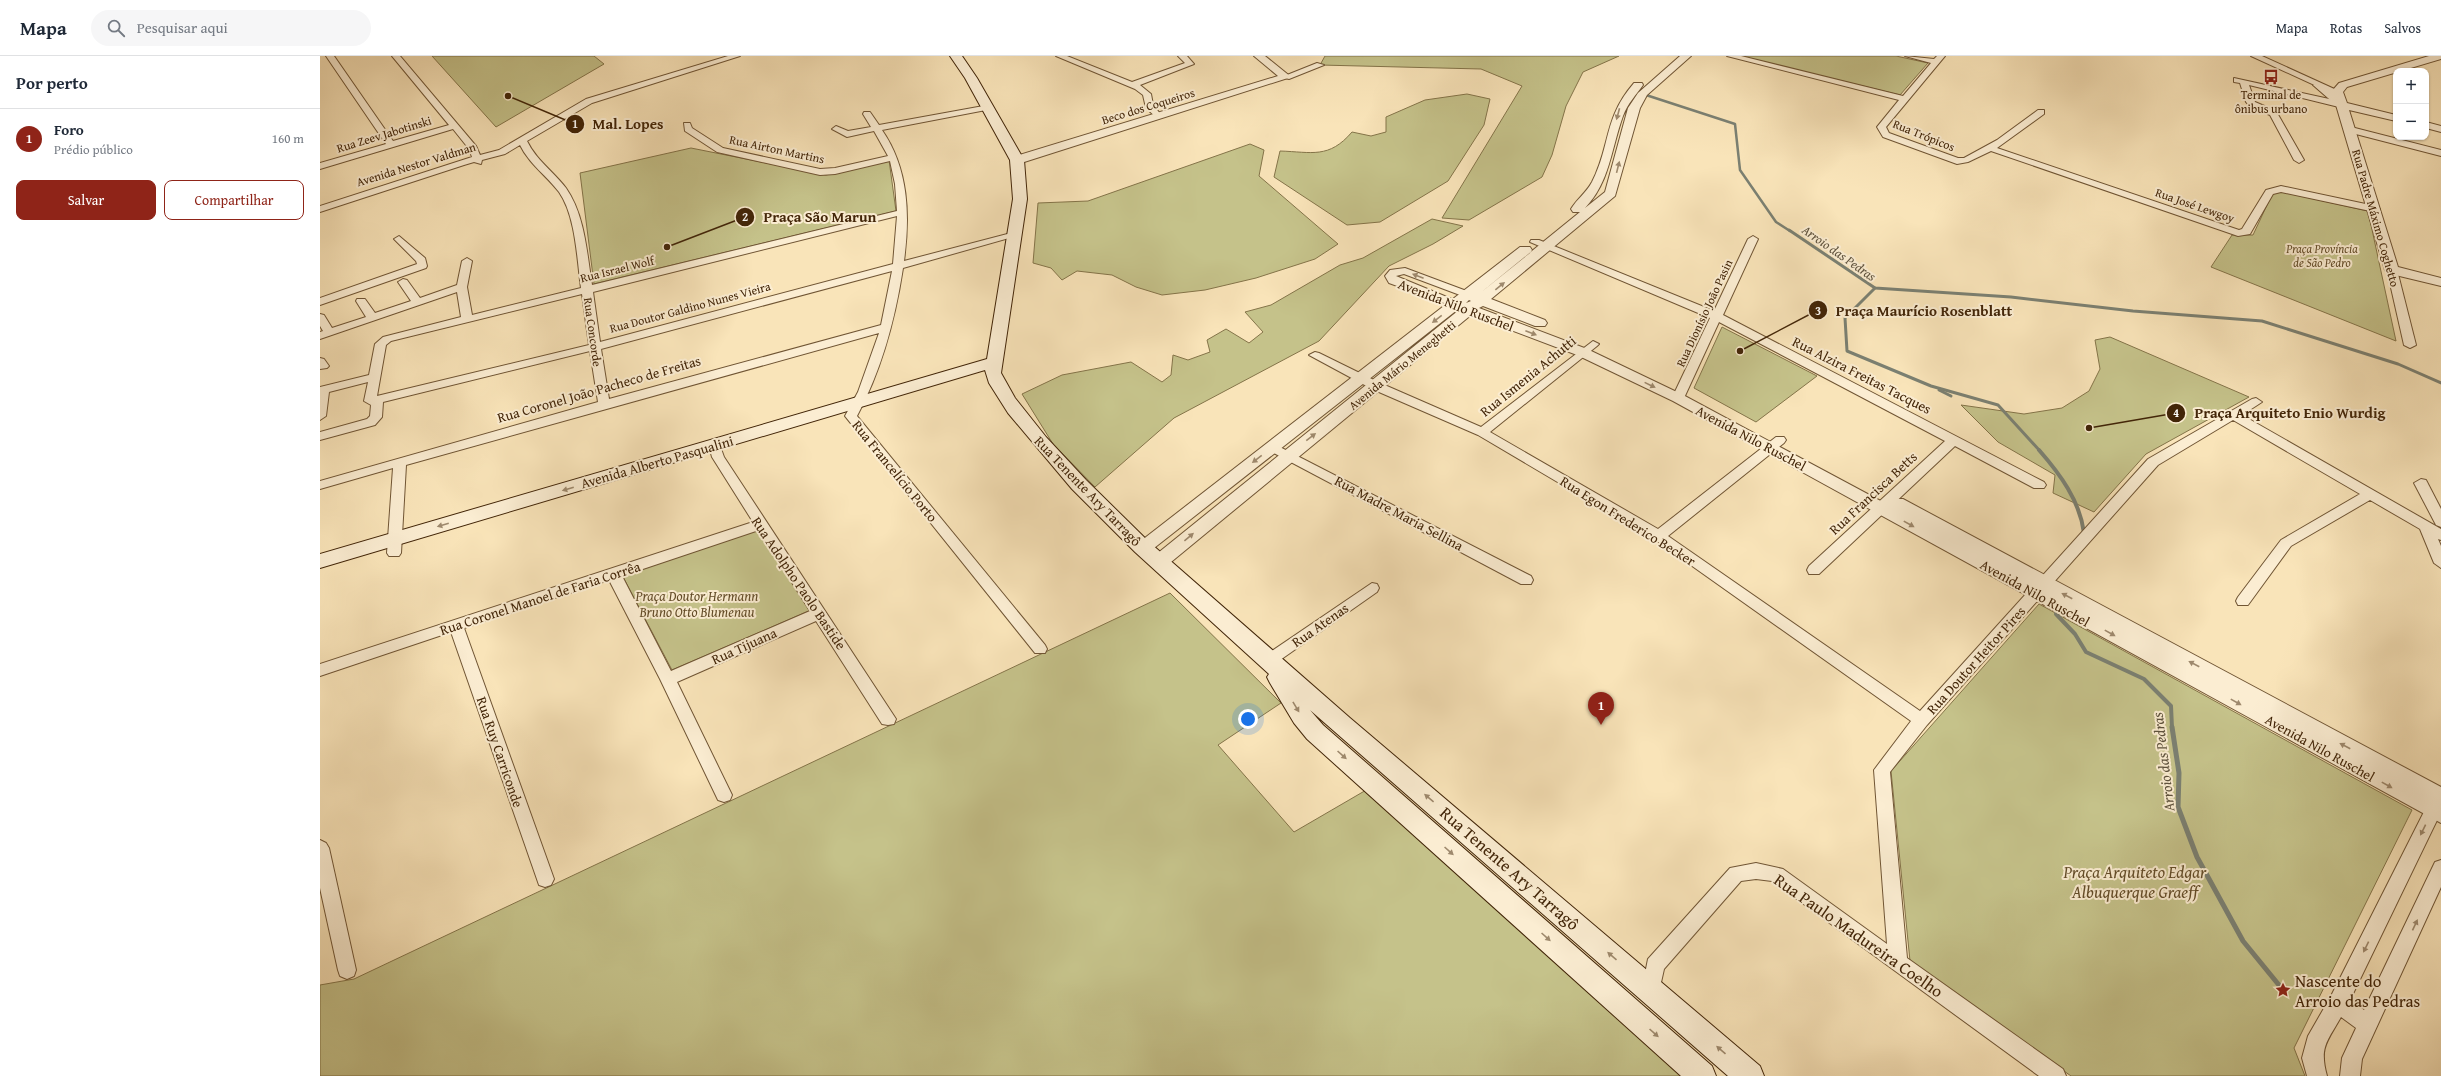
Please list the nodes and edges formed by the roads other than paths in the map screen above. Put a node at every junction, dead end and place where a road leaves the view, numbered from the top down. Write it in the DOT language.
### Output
graph roads {
  1 [pos="330,56"];
  2 [pos="396,56"];
  3 [pos="736,56"];
  4 [pos="944,56"];
  5 [pos="956,56"];
  6 [pos="1063,56"];
  7 [pos="1182,56"];
  8 [pos="1260,56"];
  9 [pos="1672,56"];
  10 [pos="1686,56"];
  11 [pos="1731,56"];
  12 [pos="1909,56"];
  13 [pos="2255,56"];
  14 [pos="2440,57"];
  15 [pos="1939,59"];
  16 [pos="1320,65"];
  17 [pos="1286,77"];
  18 [pos="1131,85"];
  19 [pos="2318,85"];
  20 [pos="2339,90"];
  21 [pos="1634,96"];
  22 [pos="1904,99"];
  23 [pos="983,102"];
  24 [pos="2343,105"];
  25 [pos="2041,112"];
  26 [pos="867,114"];
  27 [pos="1158,116"];
  28 [pos="2393,117"];
  29 [pos="687,125"];
  30 [pos="454,126"];
  31 [pos="2429,126"];
  32 [pos="876,128"];
  33 [pos="836,129"];
  34 [pos="2441,129"];
  35 [pos="2351,130"];
  36 [pos="522,140"];
  37 [pos="1618,141"];
  38 [pos="391,145"];
  39 [pos="473,148"];
  40 [pos="1990,148"];
  41 [pos="502,152"];
  42 [pos="2441,152"];
  43 [pos="529,156"];
  44 [pos="894,157"];
  45 [pos="477,160"];
  46 [pos="1017,160"];
  47 [pos="2298,160"];
  48 [pos="320,166"];
  49 [pos="1595,189"];
  50 [pos="1611,193"];
  51 [pos="320,209"];
  52 [pos="2375,209"];
  53 [pos="904,212"];
  54 [pos="320,214"];
  55 [pos="1015,235"];
  56 [pos="399,239"];
  57 [pos="1753,239"];
  58 [pos="1541,245"];
  59 [pos="467,261"];
  60 [pos="897,266"];
  61 [pos="2392,270"];
  62 [pos="403,282"];
  63 [pos="2441,282"];
  64 [pos="462,287"];
  65 [pos="588,290"];
  66 [pos="1468,295"];
  67 [pos="1482,300"];
  68 [pos="361,301"];
  69 [pos="320,302"];
  70 [pos="417,302"];
  71 [pos="1455,304"];
  72 [pos="1471,310"];
  73 [pos="1716,316"];
  74 [pos="320,317"];
  75 [pos="372,318"];
  76 [pos="467,319"];
  77 [pos="887,327"];
  78 [pos="325,334"];
  79 [pos="2410,345"];
  80 [pos="594,347"];
  81 [pos="1587,348"];
  82 [pos="1314,355"];
  83 [pos="994,368"];
  84 [pos="375,377"];
  85 [pos="1360,378"];
  86 [pos="1376,386"];
  87 [pos="321,391"];
  88 [pos="1681,393"];
  89 [pos="861,401"];
  90 [pos="374,402"];
  91 [pos="2256,402"];
  92 [pos="604,404"];
  93 [pos="2232,415"];
  94 [pos="320,416"];
  95 [pos="851,416"];
  96 [pos="1482,432"];
  97 [pos="320,436"];
  98 [pos="1954,440"];
  99 [pos="1775,444"];
  100 [pos="1272,446"];
  101 [pos="717,451"];
  102 [pos="1288,454"];
  103 [pos="400,462"];
  104 [pos="2421,483"];
  105 [pos="320,485"];
  106 [pos="2039,485"];
  107 [pos="2370,494"];
  108 [pos="1885,504"];
  109 [pos="2441,522"];
  110 [pos="760,525"];
  111 [pos="2426,526"];
  112 [pos="2441,535"];
  113 [pos="1659,536"];
  114 [pos="395,546"];
  115 [pos="1143,548"];
  116 [pos="320,562"];
  117 [pos="1159,562"];
  118 [pos="2441,563"];
  119 [pos="1814,570"];
  120 [pos="613,573"];
  121 [pos="320,575"];
  122 [pos="1526,580"];
  123 [pos="1372,588"];
  124 [pos="2040,588"];
  125 [pos="2243,601"];
  126 [pos="820,613"];
  127 [pos="456,625"];
  128 [pos="1040,649"];
  129 [pos="1268,661"];
  130 [pos="320,670"];
  131 [pos="668,678"];
  132 [pos="888,719"];
  133 [pos="1921,720"];
  134 [pos="1322,722"];
  135 [pos="724,795"];
  136 [pos="2439,803"];
  137 [pos="320,848"];
  138 [pos="2441,868"];
  139 [pos="545,879"];
  140 [pos="1898,961"];
  141 [pos="347,970"];
  142 [pos="1645,975"];
  143 [pos="1610,994"];
  144 [pos="2338,1003"];
  145 [pos="1630,1012"];
  146 [pos="2368,1025"];
  147 [pos="1702,1076"];
  148 [pos="1750,1076"];
  149 [pos="2056,1076"];
  150 [pos="2317,1076"];
  151 [pos="2350,1076"];
  1 -- 38 [label="street"];
  2 -- 30 [label="street"];
  3 -- 36 [label="street"];
  4 -- 23 [label="main road"];
  5 -- 23 [label="main road"];
  6 -- 18 [label="street"];
  7 -- 18 [label="street"];
  8 -- 17 [label="street"];
  9 -- 21 [label="street, Avenida Mário Meneghetti"];
  10 -- 21 [label="street, Avenida Mário Meneghetti"];
  11 -- 22 [label="street"];
  12 -- 15 [label="street"];
  13 -- 19 [label="street"];
  14 -- 20 [label="street"];
  15 -- 22 [label="street, Rua Trópicos"];
  16 -- 17 [label="street"];
  17 -- 27 [label="street, Beco dos Coqueiros"];
  18 -- 27 [label="street"];
  19 -- 20 [label="street"];
  19 -- 24 [label="street"];
  20 -- 24 [label="street, Rua Padre Máximo Coghetto"];
  21 -- 37 [label="street, Avenida Mário Meneghetti"];
  22 -- 40 [label="street, Rua Trópicos"];
  23 -- 32 [label="street"];
  23 -- 46 [label="main road"];
  24 -- 28 [label="street"];
  24 -- 35 [label="street, Rua Padre Máximo Coghetto"];
  24 -- 47 [label="street"];
  25 -- 40 [label="street"];
  26 -- 32 [label="street, Rua Francelício Porto"];
  27 -- 46 [label="street, Beco dos Coqueiros"];
  29 -- 44 [label="street, Rua Airton Martins"];
  30 -- 38 [label="street, Rua Zeev Jabotinski"];
  30 -- 39 [label="street"];
  31 -- 34 [label="street"];
  32 -- 33 [label="street"];
  32 -- 44 [label="street, Rua Francelício Porto"];
  35 -- 42 [label="street"];
  35 -- 52 [label="street, Rua Padre Máximo Coghetto"];
  36 -- 41 [label="street"];
  36 -- 43 [label="street, Rua Concorde"];
  37 -- 49 [label="street, Avenida Mário Meneghetti"];
  50 -- 37 [label="street, Avenida Mário Meneghetti, one-way"];
  38 -- 48 [label="street, Rua Zeev Jabotinski"];
  39 -- 41 [label="street"];
  39 -- 45 [label="street"];
  40 -- 52 [label="street, Rua José Lewgoy"];
  41 -- 43 [label="street"];
  41 -- 45 [label="street, Avenida Nestor Valdman"];
  43 -- 65 [label="street, Rua Concorde"];
  44 -- 53 [label="street, Rua Francelício Porto"];
  45 -- 51 [label="street, Avenida Nestor Valdman"];
  45 -- 54 [label="street, Avenida Nestor Valdman"];
  46 -- 55 [label="main road"];
  49 -- 50 [label="street"];
  49 -- 58 [label="street, Avenida Mário Meneghetti"];
  50 -- 58 [label="street, Avenida Mário Meneghetti"];
  52 -- 61 [label="street, Rua Padre Máximo Coghetto"];
  53 -- 60 [label="street, Rua Francelício Porto"];
  53 -- 65 [label="street, Rua Israel Wolf"];
  55 -- 60 [label="street, Rua Doutor Galdino Nunes Vieira"];
  55 -- 83 [label="main road"];
  56 -- 69 [label="street"];
  57 -- 73 [label="street, Rua Dionísio João Pasin"];
  58 -- 66 [label="street, Avenida Mário Meneghetti"];
  67 -- 58 [label="street, Avenida Mário Meneghetti, one-way"];
  58 -- 73 [label="street, Rua Alzira Freitas Tacques"];
  59 -- 64 [label="street"];
  60 -- 77 [label="street, Rua Francelício Porto"];
  60 -- 80 [label="street, Rua Doutor Galdino Nunes Vieira"];
  61 -- 63 [label="street"];
  61 -- 79 [label="street, Rua Padre Máximo Coghetto"];
  62 -- 70 [label="street"];
  64 -- 70 [label="street"];
  64 -- 76 [label="street"];
  65 -- 76 [label="street, Rua Israel Wolf"];
  65 -- 80 [label="street, Rua Concorde"];
  66 -- 67 [label="street, Avenida Nilo Ruschel"];
  66 -- 71 [label="street, Avenida Mário Meneghetti"];
  66 -- 71 [label="street, Avenida Nilo Ruschel, one-way"];
  67 -- 72 [label="street, Avenida Mário Meneghetti"];
  67 -- 81 [label="street, Avenida Nilo Ruschel"];
  68 -- 75 [label="street"];
  70 -- 75 [label="street"];
  71 -- 72 [label="street, Avenida Nilo Ruschel"];
  71 -- 85 [label="street, Avenida Mário Meneghetti, one-way"];
  72 -- 81 [label="street, Avenida Nilo Ruschel, one-way"];
  72 -- 86 [label="street, Avenida Mário Meneghetti"];
  73 -- 88 [label="street, Rua Dionísio João Pasin"];
  73 -- 98 [label="street, Rua Alzira Freitas Tacques"];
  74 -- 78 [label="street"];
  75 -- 78 [label="street"];
  76 -- 84 [label="street, Rua Israel Wolf"];
  77 -- 89 [label="street, Rua Francelício Porto"];
  77 -- 92 [label="street, Rua Coronel João Pacheco de Freitas"];
  80 -- 90 [label="street, Rua Doutor Galdino Nunes Vieira"];
  80 -- 92 [label="street, Rua Concorde"];
  81 -- 88 [label="street, Avenida Nilo Ruschel"];
  81 -- 96 [label="street, Rua Ismenia Achutti"];
  82 -- 85 [label="street, Rua Egon Frederico Becker"];
  83 -- 89 [label="main road, Avenida Alberto Pasqualini"];
  83 -- 95 [label="main road, Avenida Alberto Pasqualini"];
  83 -- 115 [label="main road, Rua Tenente Ary Tarragô"];
  84 -- 87 [label="street"];
  84 -- 90 [label="street"];
  85 -- 86 [label="street, Rua Egon Frederico Becker"];
  85 -- 100 [label="street, Avenida Mário Meneghetti"];
  86 -- 96 [label="street, Rua Egon Frederico Becker"];
  102 -- 86 [label="street, Avenida Mário Meneghetti, one-way"];
  87 -- 94 [label="street"];
  88 -- 99 [label="street, Avenida Nilo Ruschel"];
  89 -- 95 [label="street, Rua Francelício Porto"];
  89 -- 101 [label="main road, Avenida Alberto Pasqualini"];
  90 -- 97 [label="street"];
  91 -- 93 [label="street, Rua Doutor Heitor Pires"];
  92 -- 103 [label="street, Rua Coronel João Pacheco de Freitas"];
  93 -- 107 [label="street"];
  93 -- 124 [label="street, Rua Doutor Heitor Pires"];
  95 -- 101 [label="main road, Avenida Alberto Pasqualini"];
  95 -- 128 [label="street, Rua Francelício Porto"];
  96 -- 113 [label="street, Rua Egon Frederico Becker"];
  98 -- 106 [label="street, Rua Alzira Freitas Tacques"];
  98 -- 108 [label="street, Rua Francisca Betts"];
  99 -- 108 [label="street, Avenida Nilo Ruschel"];
  99 -- 113 [label="street"];
  100 -- 102 [label="street, Rua Madre Maria Sellina"];
  100 -- 115 [label="street, Avenida Mário Meneghetti, one-way"];
  101 -- 110 [label="street, Rua Adolpho Paolo Bastide"];
  101 -- 114 [label="main road, Avenida Alberto Pasqualini"];
  117 -- 102 [label="street, Avenida Mário Meneghetti, one-way"];
  102 -- 122 [label="street, Rua Madre Maria Sellina"];
  103 -- 105 [label="street, Rua Coronel João Pacheco de Freitas"];
  103 -- 114 [label="street"];
  104 -- 109 [label="street"];
  107 -- 111 [label="street"];
  107 -- 125 [label="street"];
  108 -- 119 [label="street, Rua Francisca Betts"];
  108 -- 124 [label="street, Avenida Nilo Ruschel"];
  110 -- 120 [label="street, Rua Coronel Manoel de Faria Corrêa"];
  110 -- 126 [label="street, Rua Adolpho Paolo Bastide"];
  111 -- 112 [label="street"];
  111 -- 118 [label="street"];
  113 -- 133 [label="street, Rua Egon Frederico Becker"];
  114 -- 116 [label="main road, Avenida Alberto Pasqualini"];
  114 -- 121 [label="main road, Avenida Alberto Pasqualini"];
  115 -- 117 [label="main road, Rua Tenente Ary Tarragô"];
  117 -- 129 [label="main road, Rua Tenente Ary Tarragô"];
  120 -- 127 [label="street, Rua Coronel Manoel de Faria Corrêa"];
  120 -- 131 [label="street"];
  123 -- 129 [label="street, Rua Atenas"];
  124 -- 133 [label="street, Rua Doutor Heitor Pires"];
  124 -- 136 [label="street, Avenida Nilo Ruschel"];
  126 -- 131 [label="street, Rua Tijuana"];
  126 -- 132 [label="street, Rua Adolpho Paolo Bastide"];
  127 -- 130 [label="street, Rua Coronel Manoel de Faria Corrêa"];
  127 -- 139 [label="street, Rua Ruy Carriconde"];
  129 -- 134 [label="main road, Rua Tenente Ary Tarragô"];
  131 -- 135 [label="street"];
  133 -- 140 [label="street, Rua Doutor Heitor Pires"];
  142 -- 134 [label="main road, Rua Tenente Ary Tarragô, one-way"];
  134 -- 143 [label="main road, Rua Tenente Ary Tarragô, one-way"];
  136 -- 144 [label="street, one-way"];
  137 -- 141 [label="street"];
  146 -- 138 [label="street, one-way"];
  140 -- 142 [label="street, Rua Paulo Madureira Coelho"];
  140 -- 149 [label="street, Rua Paulo Madureira Coelho"];
  142 -- 143 [label="main road"];
  142 -- 145 [label="main road"];
  148 -- 142 [label="main road, Rua Tenente Ary Tarragô, one-way"];
  143 -- 145 [label="main road, Rua Tenente Ary Tarragô"];
  144 -- 146 [label="street"];
  144 -- 150 [label="street"];
  145 -- 147 [label="main road, Rua Tenente Ary Tarragô, one-way"];
  146 -- 151 [label="street"];
}
